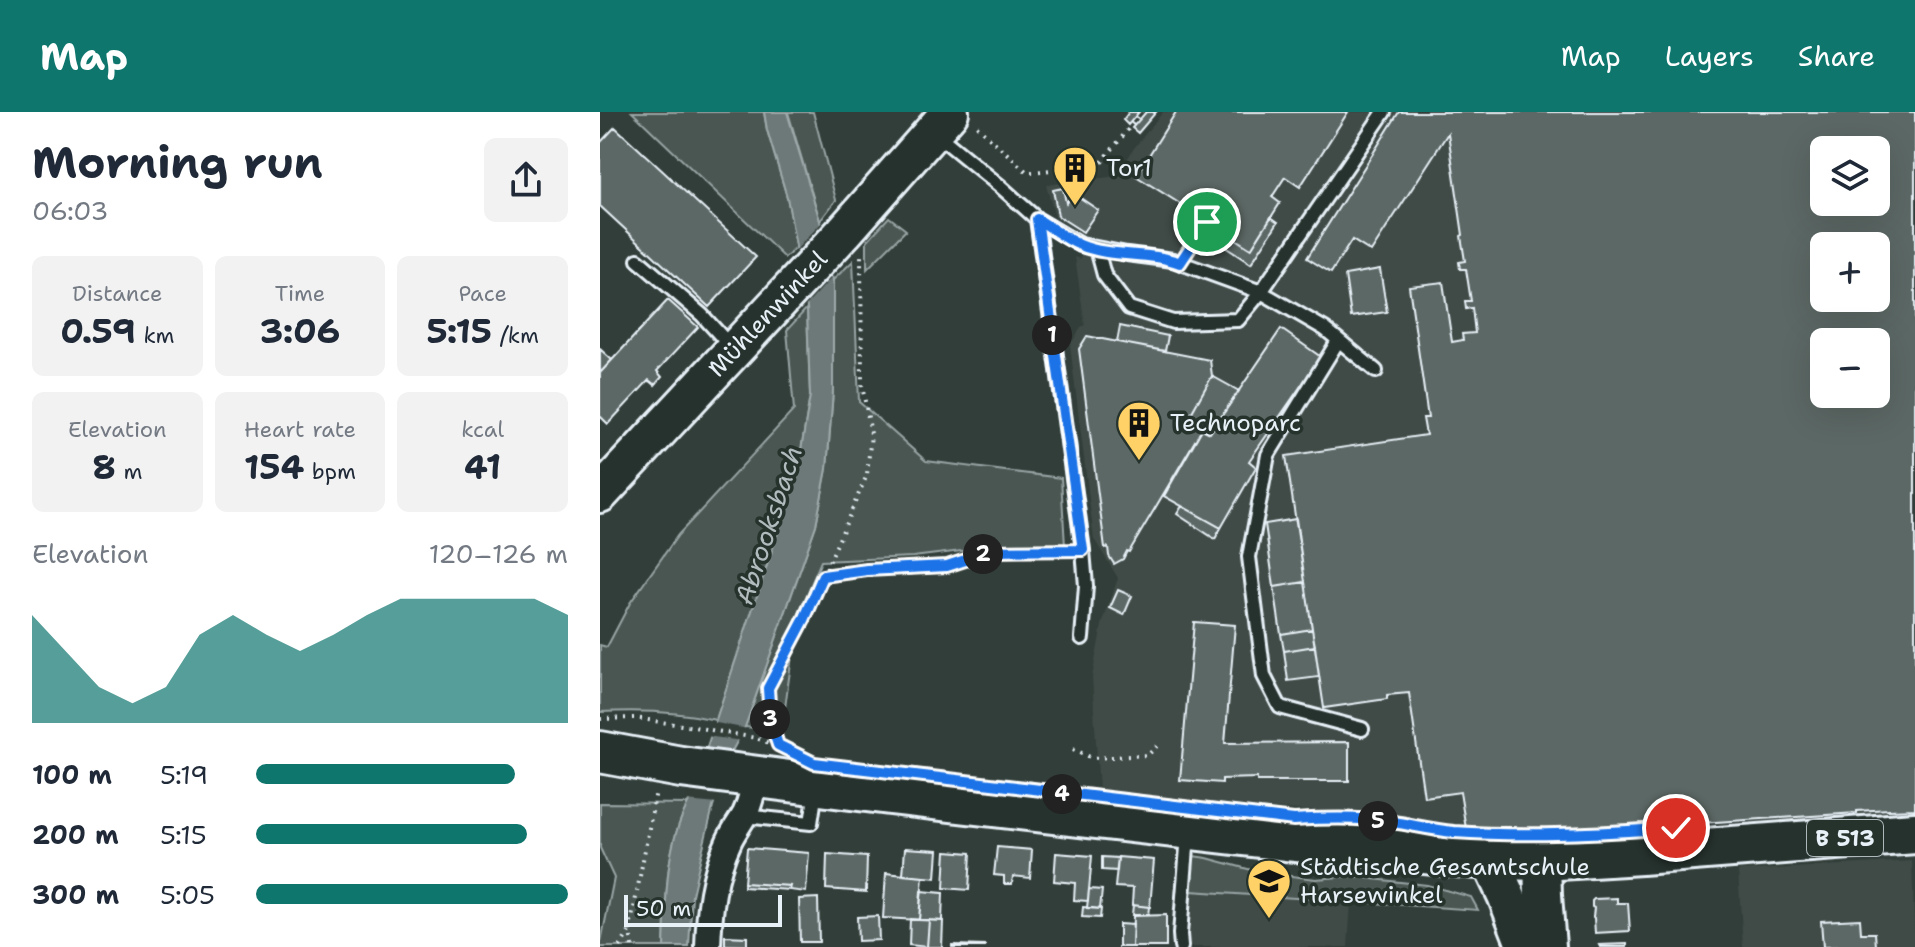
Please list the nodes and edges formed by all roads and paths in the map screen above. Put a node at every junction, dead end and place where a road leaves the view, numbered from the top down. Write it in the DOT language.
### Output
graph roads {
  1 [pos="1142,112"];
  2 [pos="1384,112"];
  3 [pos="954,123"];
  4 [pos="1037,219"];
  5 [pos="1207,222"];
  6 [pos="852,242"];
  7 [pos="1097,249"];
  8 [pos="638,260"];
  9 [pos="1180,263"];
  10 [pos="1261,292"];
  11 [pos="1338,341"];
  12 [pos="734,350"];
  13 [pos="1376,371"];
  14 [pos="600,494"];
  15 [pos="1083,550"];
  16 [pos="823,576"];
  17 [pos="1082,638"];
  18 [pos="600,719"];
  19 [pos="1362,729"];
  20 [pos="1161,742"];
  21 [pos="778,745"];
  22 [pos="1073,749"];
  23 [pos="790,751"];
  24 [pos="600,752"];
  25 [pos="750,764"];
  26 [pos="669,778"];
  27 [pos="817,785"];
  28 [pos="744,816"];
  29 [pos="1189,828"];
  30 [pos="1915,833"];
  31 [pos="1489,859"];
  32 [pos="1542,860"];
  33 [pos="630,929"];
  34 [pos="620,947"];
  35 [pos="632,947"];
  36 [pos="708,947"];
  37 [pos="1181,947"];
  38 [pos="1526,947"];
  39 [pos="1547,947"];
  1 -- 3 [label="path"];
  2 -- 10 [label="lane"];
  3 -- 4 [label="lane"];
  3 -- 6 [label="street, Mühlenwinkel"];
  4 -- 7 [label="lane"];
  4 -- 15 [label="lane"];
  5 -- 9 [label="path"];
  6 -- 12 [label="street, Mühlenwinkel"];
  6 -- 16 [label="path"];
  7 -- 9 [label="lane"];
  7 -- 10 [label="lane"];
  8 -- 12 [label="lane"];
  9 -- 10 [label="lane"];
  10 -- 11 [label="lane"];
  11 -- 13 [label="lane"];
  11 -- 19 [label="lane"];
  12 -- 14 [label="street, Mühlenwinkel"];
  15 -- 16 [label="path"];
  15 -- 17 [label="lane"];
  16 -- 21 [label="path"];
  18 -- 25 [label="path"];
  20 -- 22 [label="path"];
  21 -- 23 [label="path"];
  21 -- 25 [label="path"];
  24 -- 26 [label="main road, B 513"];
  25 -- 26 [label="main road, B 513"];
  25 -- 27 [label="main road, B 513"];
  25 -- 28 [label="street"];
  26 -- 33 [label="path"];
  27 -- 28 [label="lane"];
  27 -- 29 [label="main road, B 513"];
  28 -- 36 [label="street"];
  29 -- 31 [label="main road, B 513"];
  29 -- 37 [label="lane"];
  30 -- 32 [label="main road, B 513"];
  31 -- 32 [label="main road, B 513"];
  31 -- 38 [label="street"];
  32 -- 39 [label="street"];
  33 -- 34 [label="path"];
  33 -- 35 [label="path"];
}
